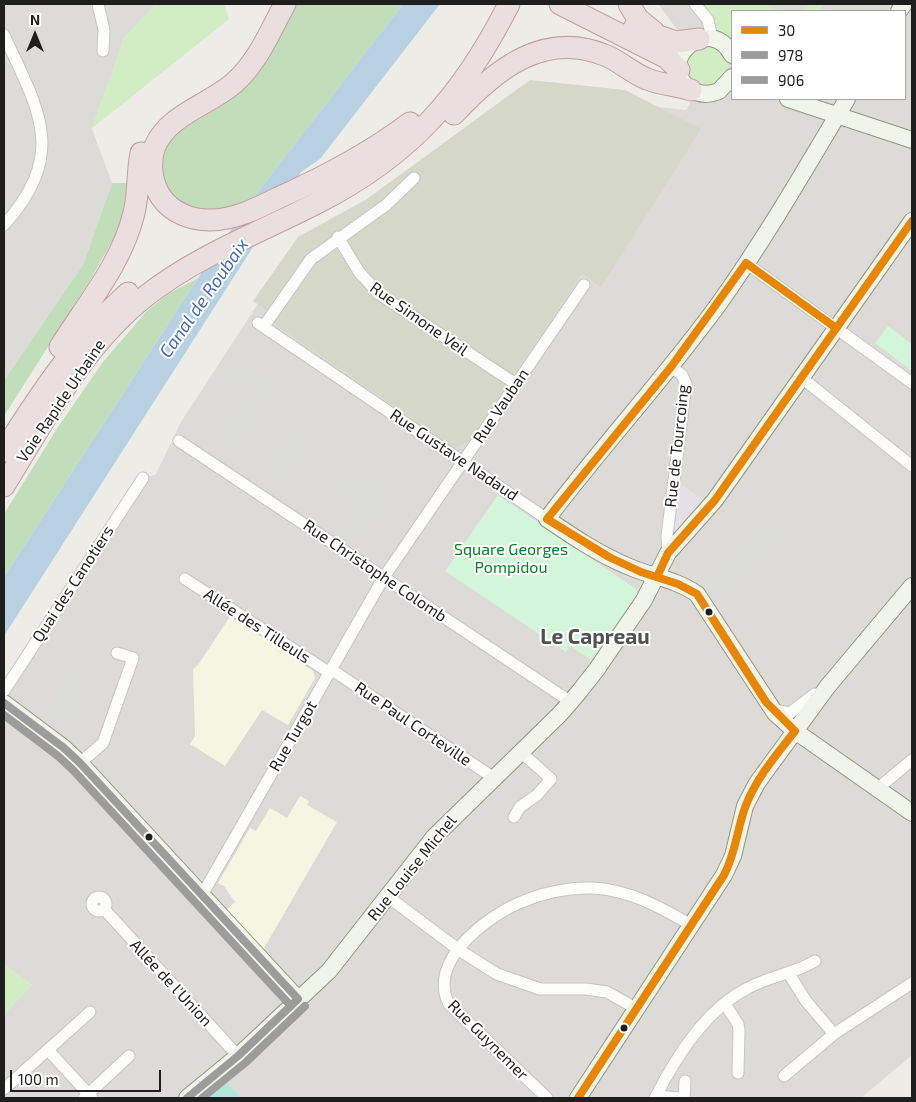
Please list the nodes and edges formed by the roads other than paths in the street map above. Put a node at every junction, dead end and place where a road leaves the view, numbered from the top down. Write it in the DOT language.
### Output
graph roads {
  1 [pos="98,4"];
  2 [pos="275,4"];
  3 [pos="286,4"];
  4 [pos="494,4"];
  5 [pos="509,4"];
  6 [pos="560,4"];
  7 [pos="581,4"];
  8 [pos="629,4"];
  9 [pos="694,4"];
  10 [pos="4,36"];
  11 [pos="706,39"];
  12 [pos="670,40"];
  13 [pos="103,51"];
  14 [pos="731,54"];
  15 [pos="679,70"];
  16 [pos="726,89"];
  17 [pos="691,90"];
  18 [pos="794,100"];
  19 [pos="815,100"];
  20 [pos="842,108"];
  21 [pos="912,132"];
  22 [pos="912,140"];
  23 [pos="349,166"];
  24 [pos="414,178"];
  25 [pos="336,198"];
  26 [pos="912,220"];
  27 [pos="4,225"];
  28 [pos="338,237"];
  29 [pos="213,245"];
  30 [pos="746,263"];
  31 [pos="584,285"];
  32 [pos="836,328"];
  33 [pos="671,367"];
  34 [pos="802,378"];
  35 [pos="912,383"];
  36 [pos="516,384"];
  37 [pos="4,437"];
  38 [pos="179,441"];
  39 [pos="4,451"];
  40 [pos="910,460"];
  41 [pos="464,461"];
  42 [pos="143,478"];
  43 [pos="4,486"];
  44 [pos="547,519"];
  45 [pos="668,553"];
  46 [pos="384,577"];
  47 [pos="657,577"];
  48 [pos="185,579"];
  49 [pos="912,586"];
  50 [pos="118,653"];
  51 [pos="331,672"];
  52 [pos="839,673"];
  53 [pos="4,690"];
  54 [pos="4,702"];
  55 [pos="570,702"];
  56 [pos="770,707"];
  57 [pos="795,731"];
  58 [pos="521,752"];
  59 [pos="912,760"];
  60 [pos="80,763"];
  61 [pos="494,778"];
  62 [pos="877,789"];
  63 [pos="912,813"];
  64 [pos="514,817"];
  65 [pos="202,895"];
  66 [pos="388,896"];
  67 [pos="104,910"];
  68 [pos="691,925"];
  69 [pos="459,950"];
  70 [pos="815,961"];
  71 [pos="788,974"];
  72 [pos="912,983"];
  73 [pos="298,999"];
  74 [pos="725,1004"];
  75 [pos="637,1009"];
  76 [pos="90,1012"];
  77 [pos="834,1034"];
  78 [pos="48,1050"];
  79 [pos="129,1056"];
  80 [pos="238,1056"];
  81 [pos="738,1073"];
  82 [pos="784,1076"];
  83 [pos="685,1081"];
  84 [pos="4,1089"];
  85 [pos="88,1097"];
  86 [pos="656,1097"];
  87 [pos="187,1098"];
  88 [pos="547,1098"];
  89 [pos="578,1098"];
  90 [pos="682,1098"];
  1 -- 13 [label="street"];
  2 -- 37 [label="highway"];
  3 -- 23 [label="highway"];
  4 -- 23 [label="highway, Voie Rapide Urbaine"];
  5 -- 25 [label="highway"];
  6 -- 15 [label="highway"];
  7 -- 12 [label="highway"];
  8 -- 12 [label="highway"];
  9 -- 11 [label="street"];
  10 -- 27 [label="street"];
  11 -- 12 [label="highway"];
  11 -- 14 [label="street"];
  11 -- 15 [label="street"];
  15 -- 17 [label="street"];
  16 -- 17 [label="street"];
  17 -- 25 [label="highway"];
  18 -- 20 [label="street"];
  19 -- 20 [label="street"];
  20 -- 21 [label="street"];
  20 -- 22 [label="street"];
  20 -- 30 [label="street, Rue de Tourcoing"];
  23 -- 29 [label="highway, Voie Rapide Urbaine"];
  24 -- 28 [label="street"];
  25 -- 29 [label="highway"];
  26 -- 32 [label="street, Rue Louise Michel"];
  28 -- 36 [label="street, Rue Simone Veil"];
  28 -- 41 [label="street, Rue Gustave Nadaud"];
  29 -- 39 [label="highway, Voie Rapide Urbaine"];
  29 -- 43 [label="highway, Voie Rapide Urbaine"];
  30 -- 32 [label="street"];
  30 -- 33 [label="street, Rue de Tourcoing"];
  31 -- 36 [label="street, Rue Vauban"];
  32 -- 34 [label="street, Rue Louise Michel"];
  32 -- 35 [label="street"];
  33 -- 44 [label="street"];
  33 -- 45 [label="street, Rue de Tourcoing"];
  34 -- 40 [label="street"];
  34 -- 45 [label="street, Rue Louise Michel"];
  36 -- 41 [label="street, Rue Vauban"];
  38 -- 46 [label="street, Rue Christophe Colomb"];
  41 -- 44 [label="street, Rue Gustave Nadaud"];
  41 -- 46 [label="street, Rue Vauban"];
  42 -- 53 [label="street, Quai des Canotiers"];
  44 -- 47 [label="street, Rue Gustave Nadaud"];
  45 -- 47 [label="street, Rue Louise Michel"];
  46 -- 51 [label="street, Rue Turgot"];
  46 -- 55 [label="street, Rue Christophe Colomb"];
  47 -- 55 [label="street, Rue Louise Michel"];
  47 -- 56 [label="street, Rue Gustave Nadaud"];
  48 -- 51 [label="street, Allée des Tilleuls"];
  49 -- 52 [label="street"];
  50 -- 60 [label="street"];
  51 -- 61 [label="street, Rue Paul Corteville"];
  51 -- 65 [label="street, Rue Turgot"];
  52 -- 56 [label="street"];
  52 -- 57 [label="street"];
  54 -- 60 [label="street"];
  55 -- 58 [label="street, Rue Louise Michel"];
  56 -- 57 [label="street, Rue Gustave Nadaud"];
  57 -- 62 [label="street, Rue Gustave Nadaud"];
  57 -- 68 [label="street"];
  58 -- 61 [label="street, Rue Louise Michel"];
  58 -- 64 [label="street"];
  59 -- 62 [label="street"];
  60 -- 65 [label="street"];
  61 -- 66 [label="street, Rue Louise Michel"];
  62 -- 63 [label="street, Rue Gustave Nadaud"];
  65 -- 73 [label="street"];
  66 -- 69 [label="street"];
  66 -- 73 [label="street, Rue Louise Michel"];
  67 -- 80 [label="street, Allée de l'Union"];
  68 -- 69 [label="street, Rue Guynemer"];
  68 -- 75 [label="street"];
  69 -- 75 [label="street"];
  69 -- 88 [label="street, Rue Guynemer"];
  70 -- 71 [label="street"];
  71 -- 74 [label="street"];
  71 -- 77 [label="street"];
  72 -- 77 [label="street"];
  73 -- 80 [label="street, Rue Louise Michel"];
  74 -- 81 [label="street"];
  74 -- 86 [label="street"];
  75 -- 89 [label="street"];
  76 -- 78 [label="street"];
  77 -- 82 [label="street"];
  78 -- 84 [label="street"];
  78 -- 85 [label="street"];
  79 -- 85 [label="street"];
  80 -- 87 [label="street, Rue Louise Michel"];
  83 -- 90 [label="street"];
  86 -- 90 [label="street"];
}
